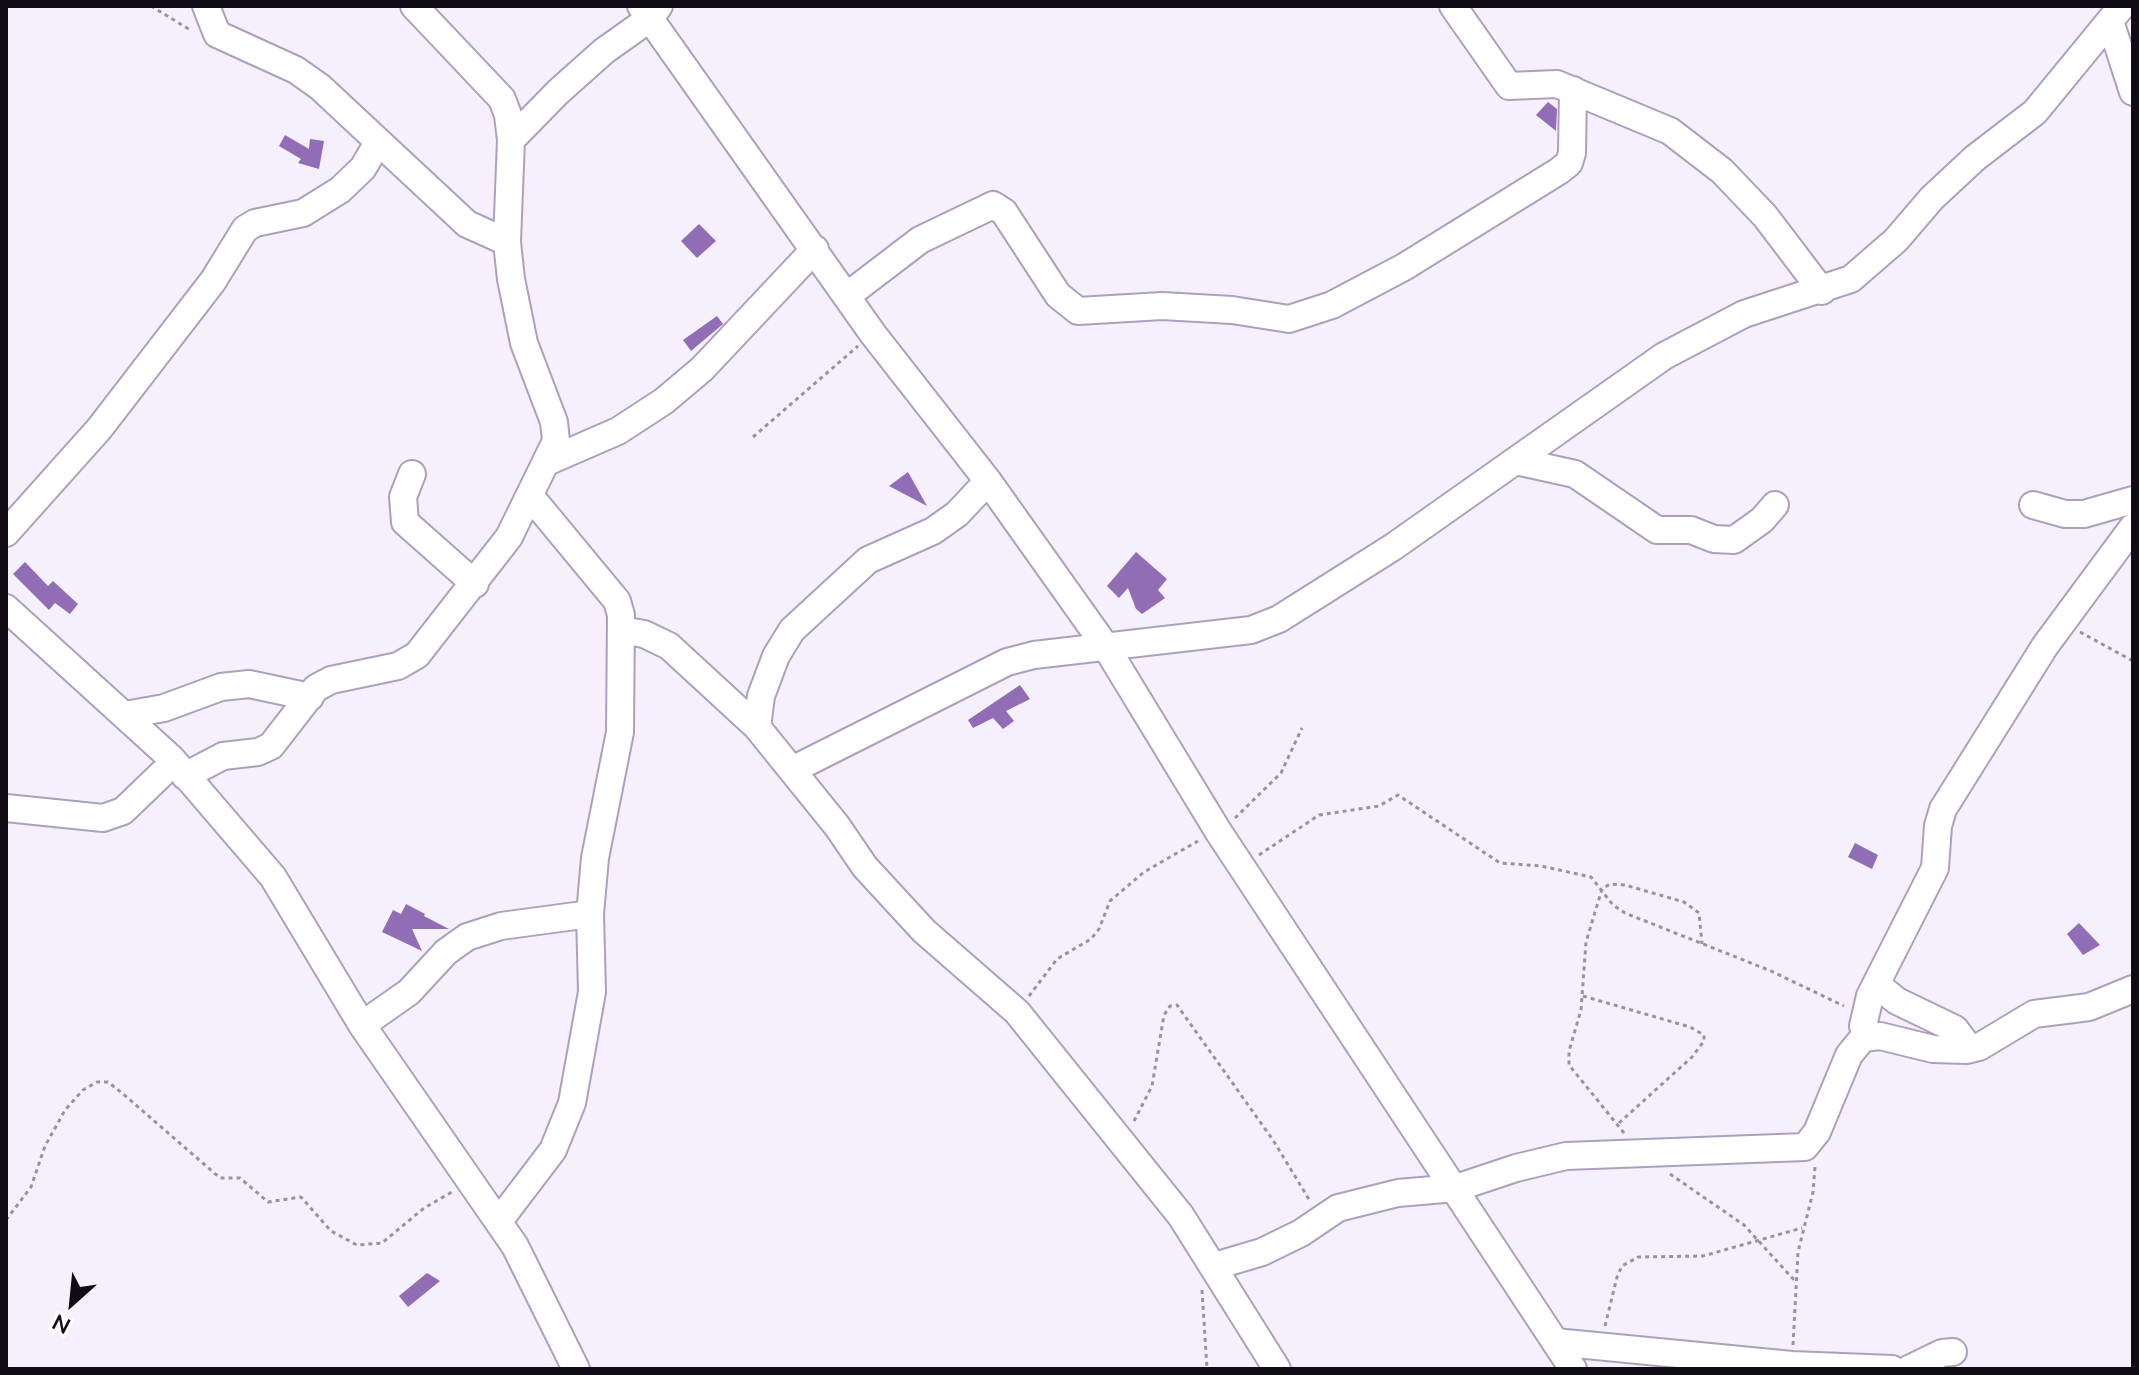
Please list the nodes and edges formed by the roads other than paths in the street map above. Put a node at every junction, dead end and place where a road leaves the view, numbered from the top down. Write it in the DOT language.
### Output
graph roads {
  1 [pos="206,6"];
  2 [pos="414,6"];
  3 [pos="1453,6"];
  4 [pos="650,10"];
  5 [pos="2116,13"];
  6 [pos="1573,90"];
  7 [pos="2133,92"];
  8 [pos="511,140"];
  9 [pos="377,144"];
  10 [pos="507,242"];
  11 [pos="815,249"];
  12 [pos="1822,291"];
  13 [pos="848,295"];
  14 [pos="549,461"];
  15 [pos="1516,461"];
  16 [pos="412,474"];
  17 [pos="988,481"];
  18 [pos="531,497"];
  19 [pos="2133,500"];
  20 [pos="1775,505"];
  21 [pos="2033,505"];
  22 [pos="2132,530"];
  23 [pos="6,533"];
  24 [pos="475,584"];
  25 [pos="6,608"];
  26 [pos="622,630"];
  27 [pos="1106,647"];
  28 [pos="310,697"];
  29 [pos="125,715"];
  30 [pos="757,727"];
  31 [pos="180,769"];
  32 [pos="792,770"];
  33 [pos="6,808"];
  34 [pos="590,914"];
  35 [pos="1877,985"];
  36 [pos="2133,989"];
  37 [pos="362,1025"];
  38 [pos="1866,1025"];
  39 [pos="1970,1049"];
  40 [pos="1456,1188"];
  41 [pos="499,1221"];
  42 [pos="1208,1271"];
  43 [pos="1555,1342"];
  44 [pos="1953,1352"];
  45 [pos="576,1369"];
  46 [pos="1277,1369"];
  47 [pos="1573,1369"];
  48 [pos="1892,1369"];
  49 [pos="1909,1369"];
  1 -- 9 [label="street"];
  2 -- 8 [label="street"];
  3 -- 6 [label="street"];
  4 -- 8 [label="street"];
  4 -- 11 [label="street"];
  5 -- 7 [label="street"];
  5 -- 12 [label="street"];
  6 -- 12 [label="street"];
  6 -- 13 [label="street"];
  8 -- 10 [label="street"];
  9 -- 10 [label="street"];
  9 -- 23 [label="street"];
  10 -- 14 [label="street"];
  11 -- 13 [label="street"];
  11 -- 14 [label="street"];
  12 -- 15 [label="street"];
  13 -- 17 [label="street"];
  14 -- 18 [label="street"];
  15 -- 20 [label="street"];
  15 -- 27 [label="street"];
  16 -- 24 [label="street"];
  17 -- 27 [label="street"];
  17 -- 30 [label="street"];
  18 -- 24 [label="street"];
  18 -- 26 [label="street"];
  19 -- 21 [label="street"];
  22 -- 35 [label="street"];
  24 -- 28 [label="street"];
  25 -- 29 [label="street"];
  26 -- 30 [label="street"];
  26 -- 34 [label="street"];
  27 -- 32 [label="street"];
  27 -- 40 [label="street"];
  28 -- 29 [label="street"];
  28 -- 31 [label="street"];
  29 -- 31 [label="street"];
  30 -- 32 [label="street"];
  31 -- 33 [label="street"];
  31 -- 37 [label="street"];
  32 -- 42 [label="street"];
  34 -- 37 [label="street"];
  34 -- 41 [label="street"];
  35 -- 38 [label="street"];
  35 -- 39 [label="street"];
  36 -- 39 [label="street"];
  37 -- 41 [label="street"];
  38 -- 39 [label="street"];
  38 -- 40 [label="street"];
  40 -- 42 [label="street"];
  40 -- 43 [label="street"];
  41 -- 45 [label="street"];
  42 -- 46 [label="street"];
  43 -- 47 [label="street"];
  43 -- 48 [label="street"];
  44 -- 49 [label="street"];
}
